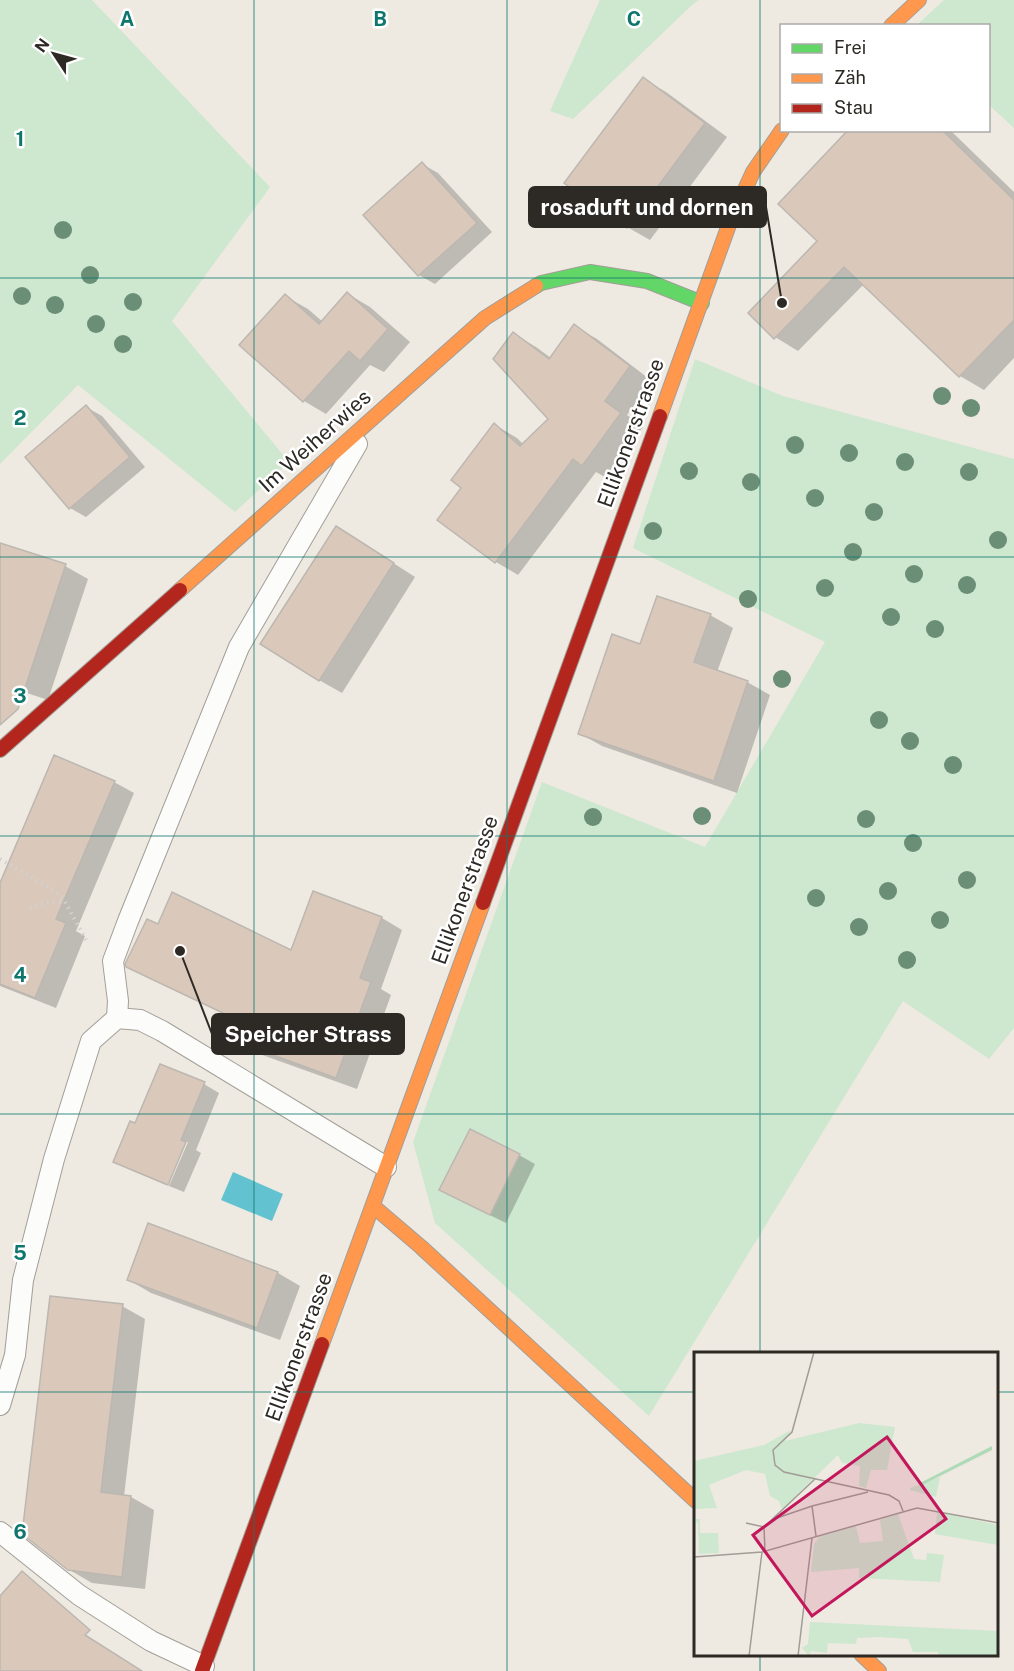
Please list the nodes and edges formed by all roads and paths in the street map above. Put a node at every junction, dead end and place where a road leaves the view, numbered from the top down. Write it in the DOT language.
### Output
graph roads {
  1 [pos="919,0"];
  2 [pos="893,24"];
  3 [pos="781,132"];
  4 [pos="702,303"];
  5 [pos="372,418"];
  6 [pos="0,750"];
  7 [pos="0,859"];
  8 [pos="65,902"];
  9 [pos="30,908"];
  10 [pos="81,930"];
  11 [pos="117,1018"];
  12 [pos="386,1167"];
  13 [pos="373,1206"];
  14 [pos="0,1406"];
  15 [pos="694,1499"];
  16 [pos="0,1532"];
  17 [pos="863,1656"];
  18 [pos="203,1668"];
  19 [pos="879,1671"];
  1 -- 2 [label="street"];
  3 -- 4 [label="street, Ellikonerstrasse"];
  4 -- 5 [label="street, Im Weiherwies"];
  4 -- 12 [label="street, Ellikonerstrasse"];
  5 -- 6 [label="street, Im Weiherwies"];
  5 -- 11 [label="lane"];
  7 -- 8 [label="path"];
  8 -- 9 [label="path"];
  8 -- 10 [label="path"];
  11 -- 12 [label="lane"];
  11 -- 14 [label="lane"];
  12 -- 13 [label="street, Ellikonerstrasse"];
  13 -- 15 [label="street"];
  13 -- 18 [label="street, Ellikonerstrasse"];
  16 -- 18 [label="lane"];
  17 -- 19 [label="street"];
}
